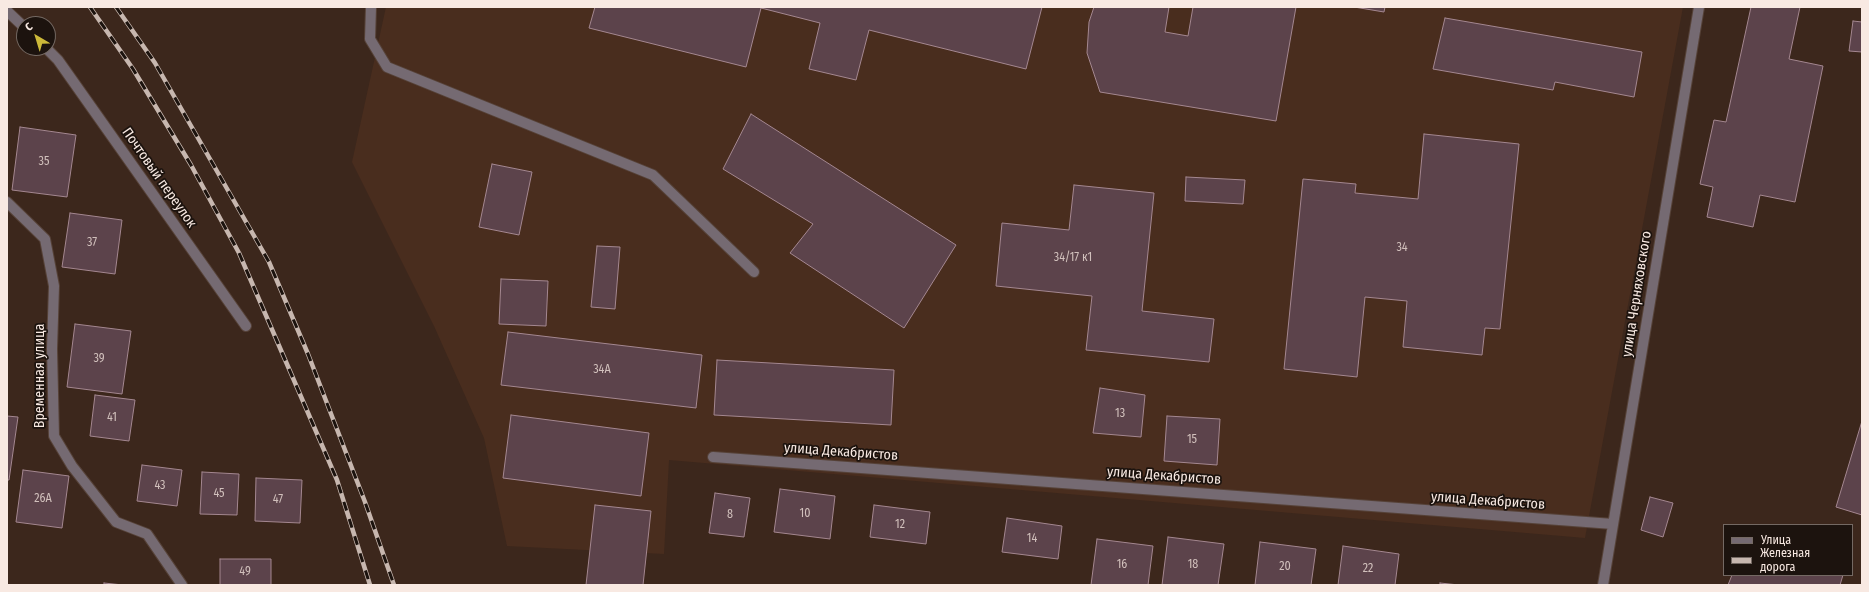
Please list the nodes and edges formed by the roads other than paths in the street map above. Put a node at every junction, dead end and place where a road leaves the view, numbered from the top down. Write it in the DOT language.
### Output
graph roads {
  1 [pos="371,7"];
  2 [pos="1699,7"];
  3 [pos="7,11"];
  4 [pos="16,19"];
  5 [pos="54,56"];
  6 [pos="7,202"];
  7 [pos="754,272"];
  8 [pos="246,326"];
  9 [pos="714,457"];
  10 [pos="1613,524"];
  11 [pos="182,585"];
  12 [pos="1603,585"];
  1 -- 7 [label="street"];
  2 -- 10 [label="street, улица Черняховского"];
  3 -- 4 [label="street"];
  5 -- 8 [label="street, Почтовый переулок"];
  6 -- 11 [label="street, Временная улица"];
  9 -- 10 [label="street, улица Декабристов"];
  10 -- 12 [label="street, улица Черняховского"];
}
